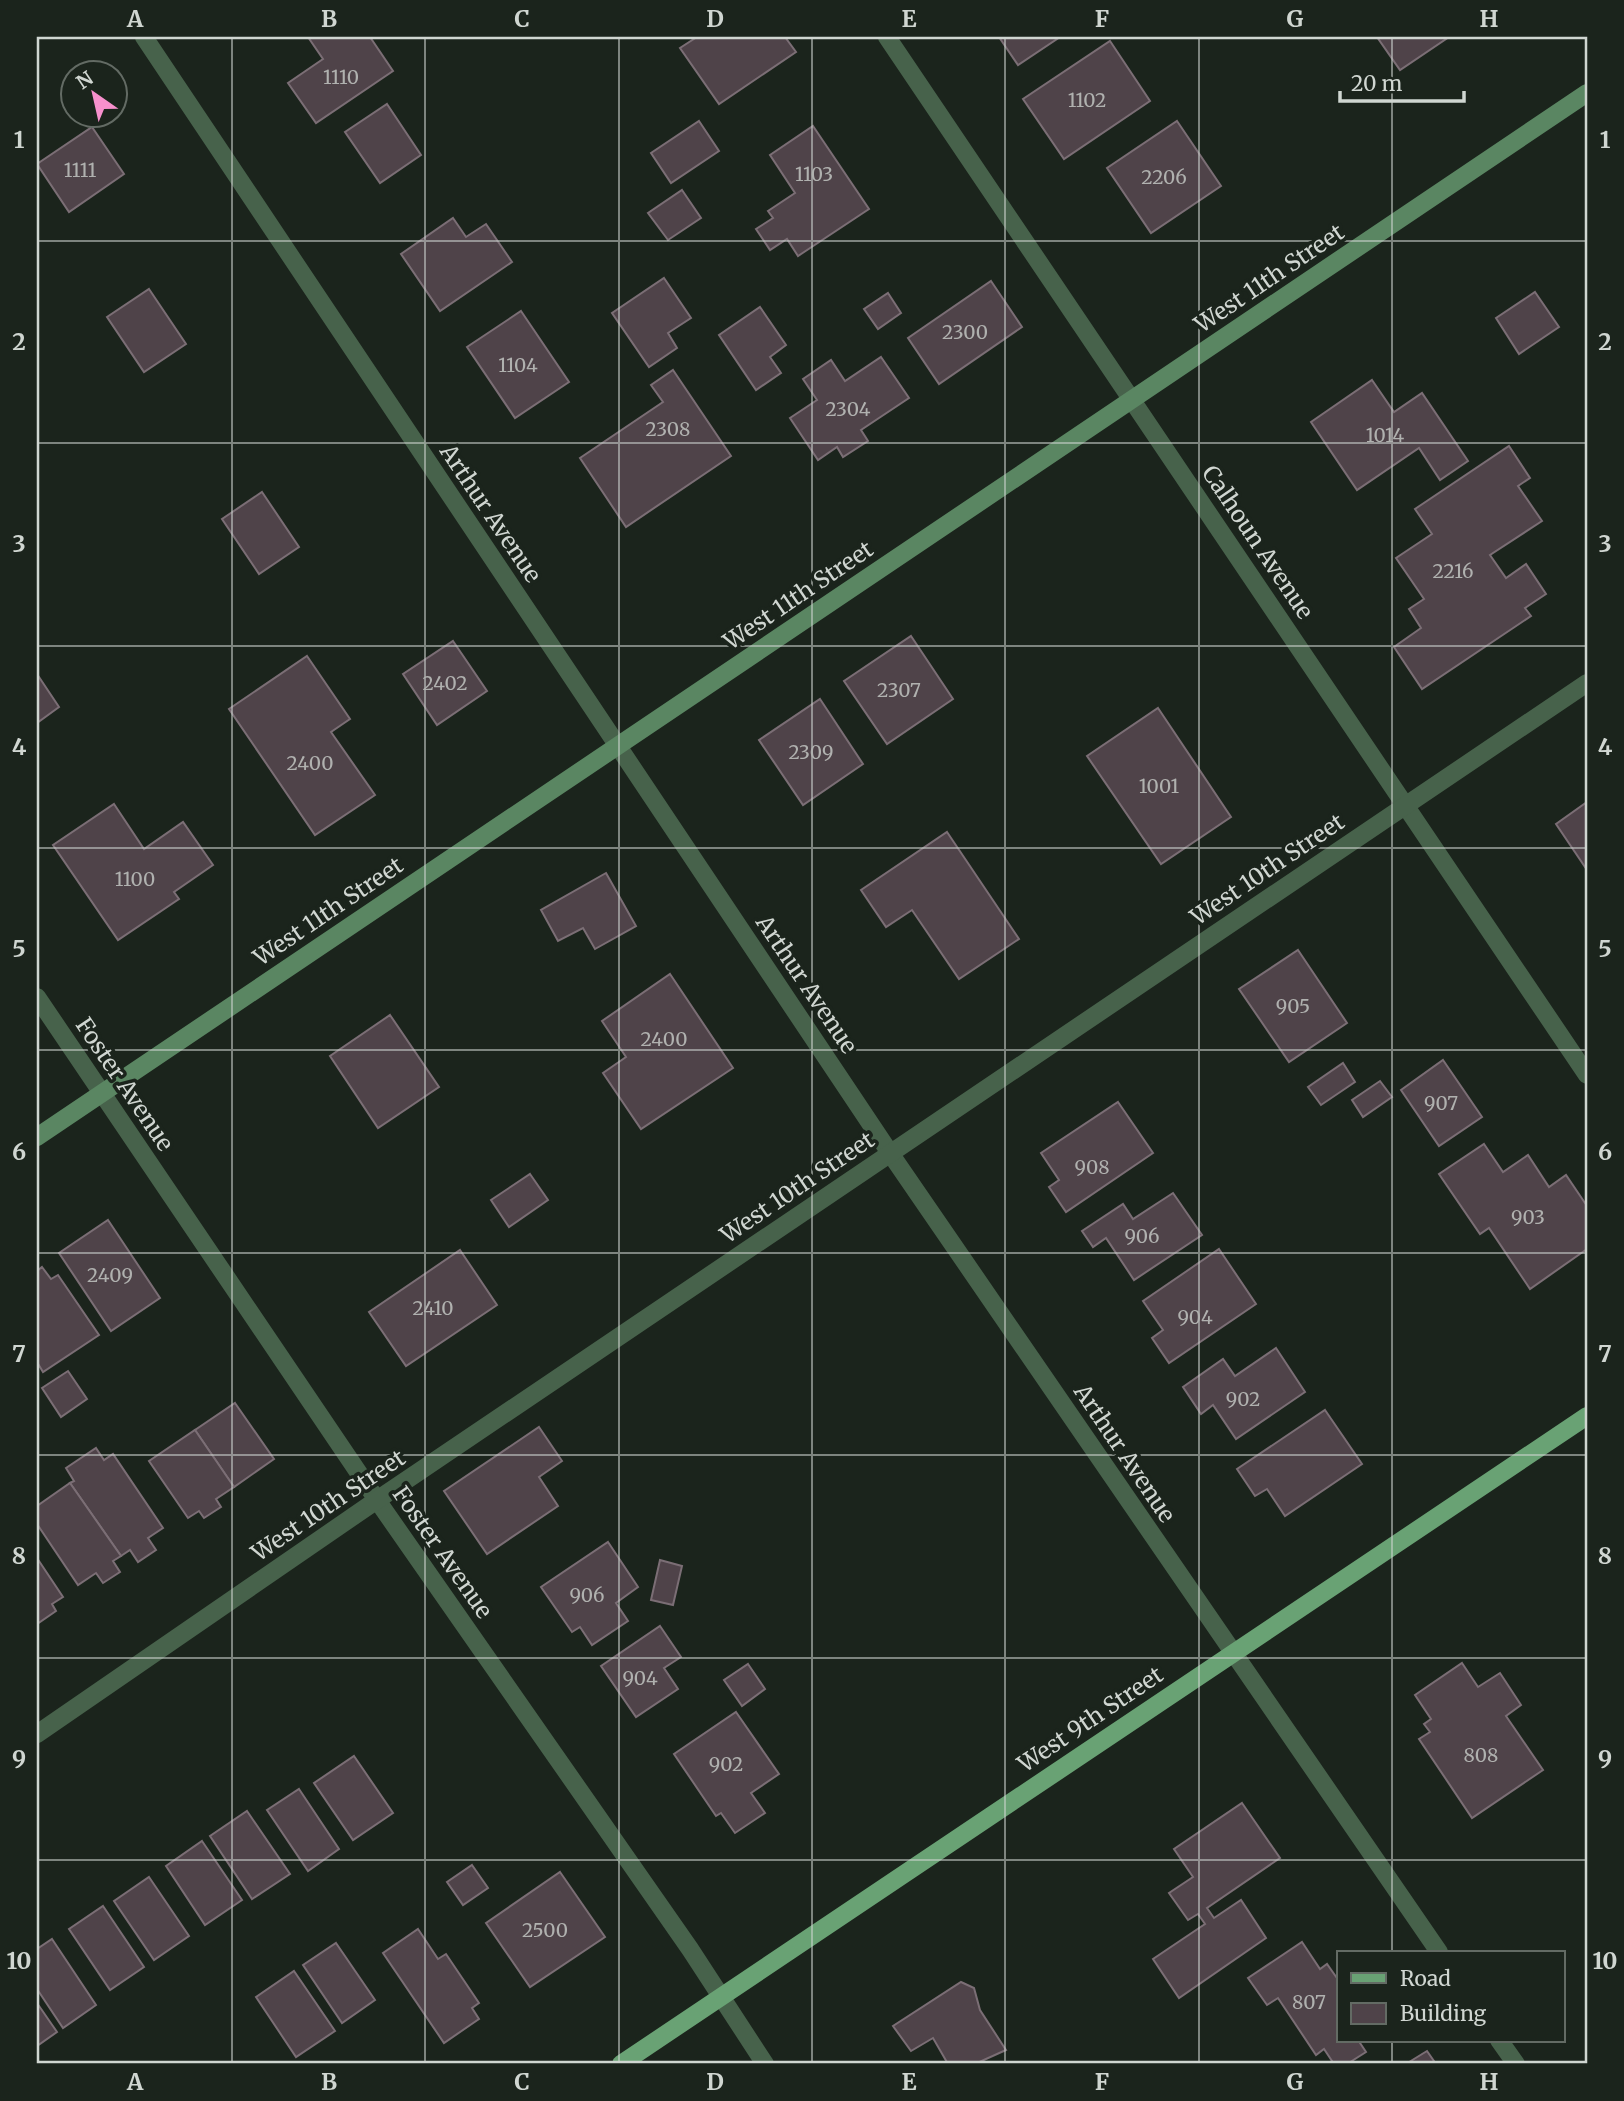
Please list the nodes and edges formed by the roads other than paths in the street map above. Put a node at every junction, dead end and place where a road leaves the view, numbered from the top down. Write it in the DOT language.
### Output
graph roads {
  1 [pos="144,37"];
  2 [pos="887,37"];
  3 [pos="1587,93"];
  4 [pos="1132,399"];
  5 [pos="1587,683"];
  6 [pos="618,746"];
  7 [pos="1404,806"];
  8 [pos="37,997"];
  9 [pos="1587,1076"];
  10 [pos="102,1093"];
  11 [pos="37,1137"];
  12 [pos="890,1153"];
  13 [pos="1587,1416"];
  14 [pos="377,1500"];
  15 [pos="1233,1652"];
  16 [pos="37,1734"];
  17 [pos="1438,1951"];
  18 [pos="721,1997"];
  19 [pos="1500,2042"];
  20 [pos="621,2064"];
  21 [pos="765,2064"];
  22 [pos="1516,2064"];
  1 -- 6 [label="street, Arthur Avenue"];
  2 -- 4 [label="street, Calhoun Avenue"];
  3 -- 4 [label="main road, West 11th Street"];
  4 -- 6 [label="main road, West 11th Street"];
  4 -- 7 [label="street, Calhoun Avenue"];
  5 -- 7 [label="street, West 10th Street"];
  6 -- 10 [label="main road, West 11th Street"];
  6 -- 12 [label="street, Arthur Avenue"];
  7 -- 9 [label="street, Calhoun Avenue"];
  7 -- 12 [label="street, West 10th Street"];
  8 -- 10 [label="street, Foster Avenue"];
  10 -- 11 [label="main road, West 11th Street"];
  10 -- 14 [label="street, Foster Avenue"];
  12 -- 14 [label="street, West 10th Street"];
  12 -- 15 [label="street, Arthur Avenue"];
  13 -- 15 [label="main road, West 9th Street"];
  14 -- 16 [label="street, West 10th Street"];
  14 -- 18 [label="street, Foster Avenue"];
  15 -- 17 [label="street, Arthur Avenue"];
  15 -- 18 [label="main road, West 9th Street"];
  18 -- 20 [label="main road, West 9th Street"];
  18 -- 21 [label="street, Foster Avenue"];
  19 -- 22 [label="street"];
}
